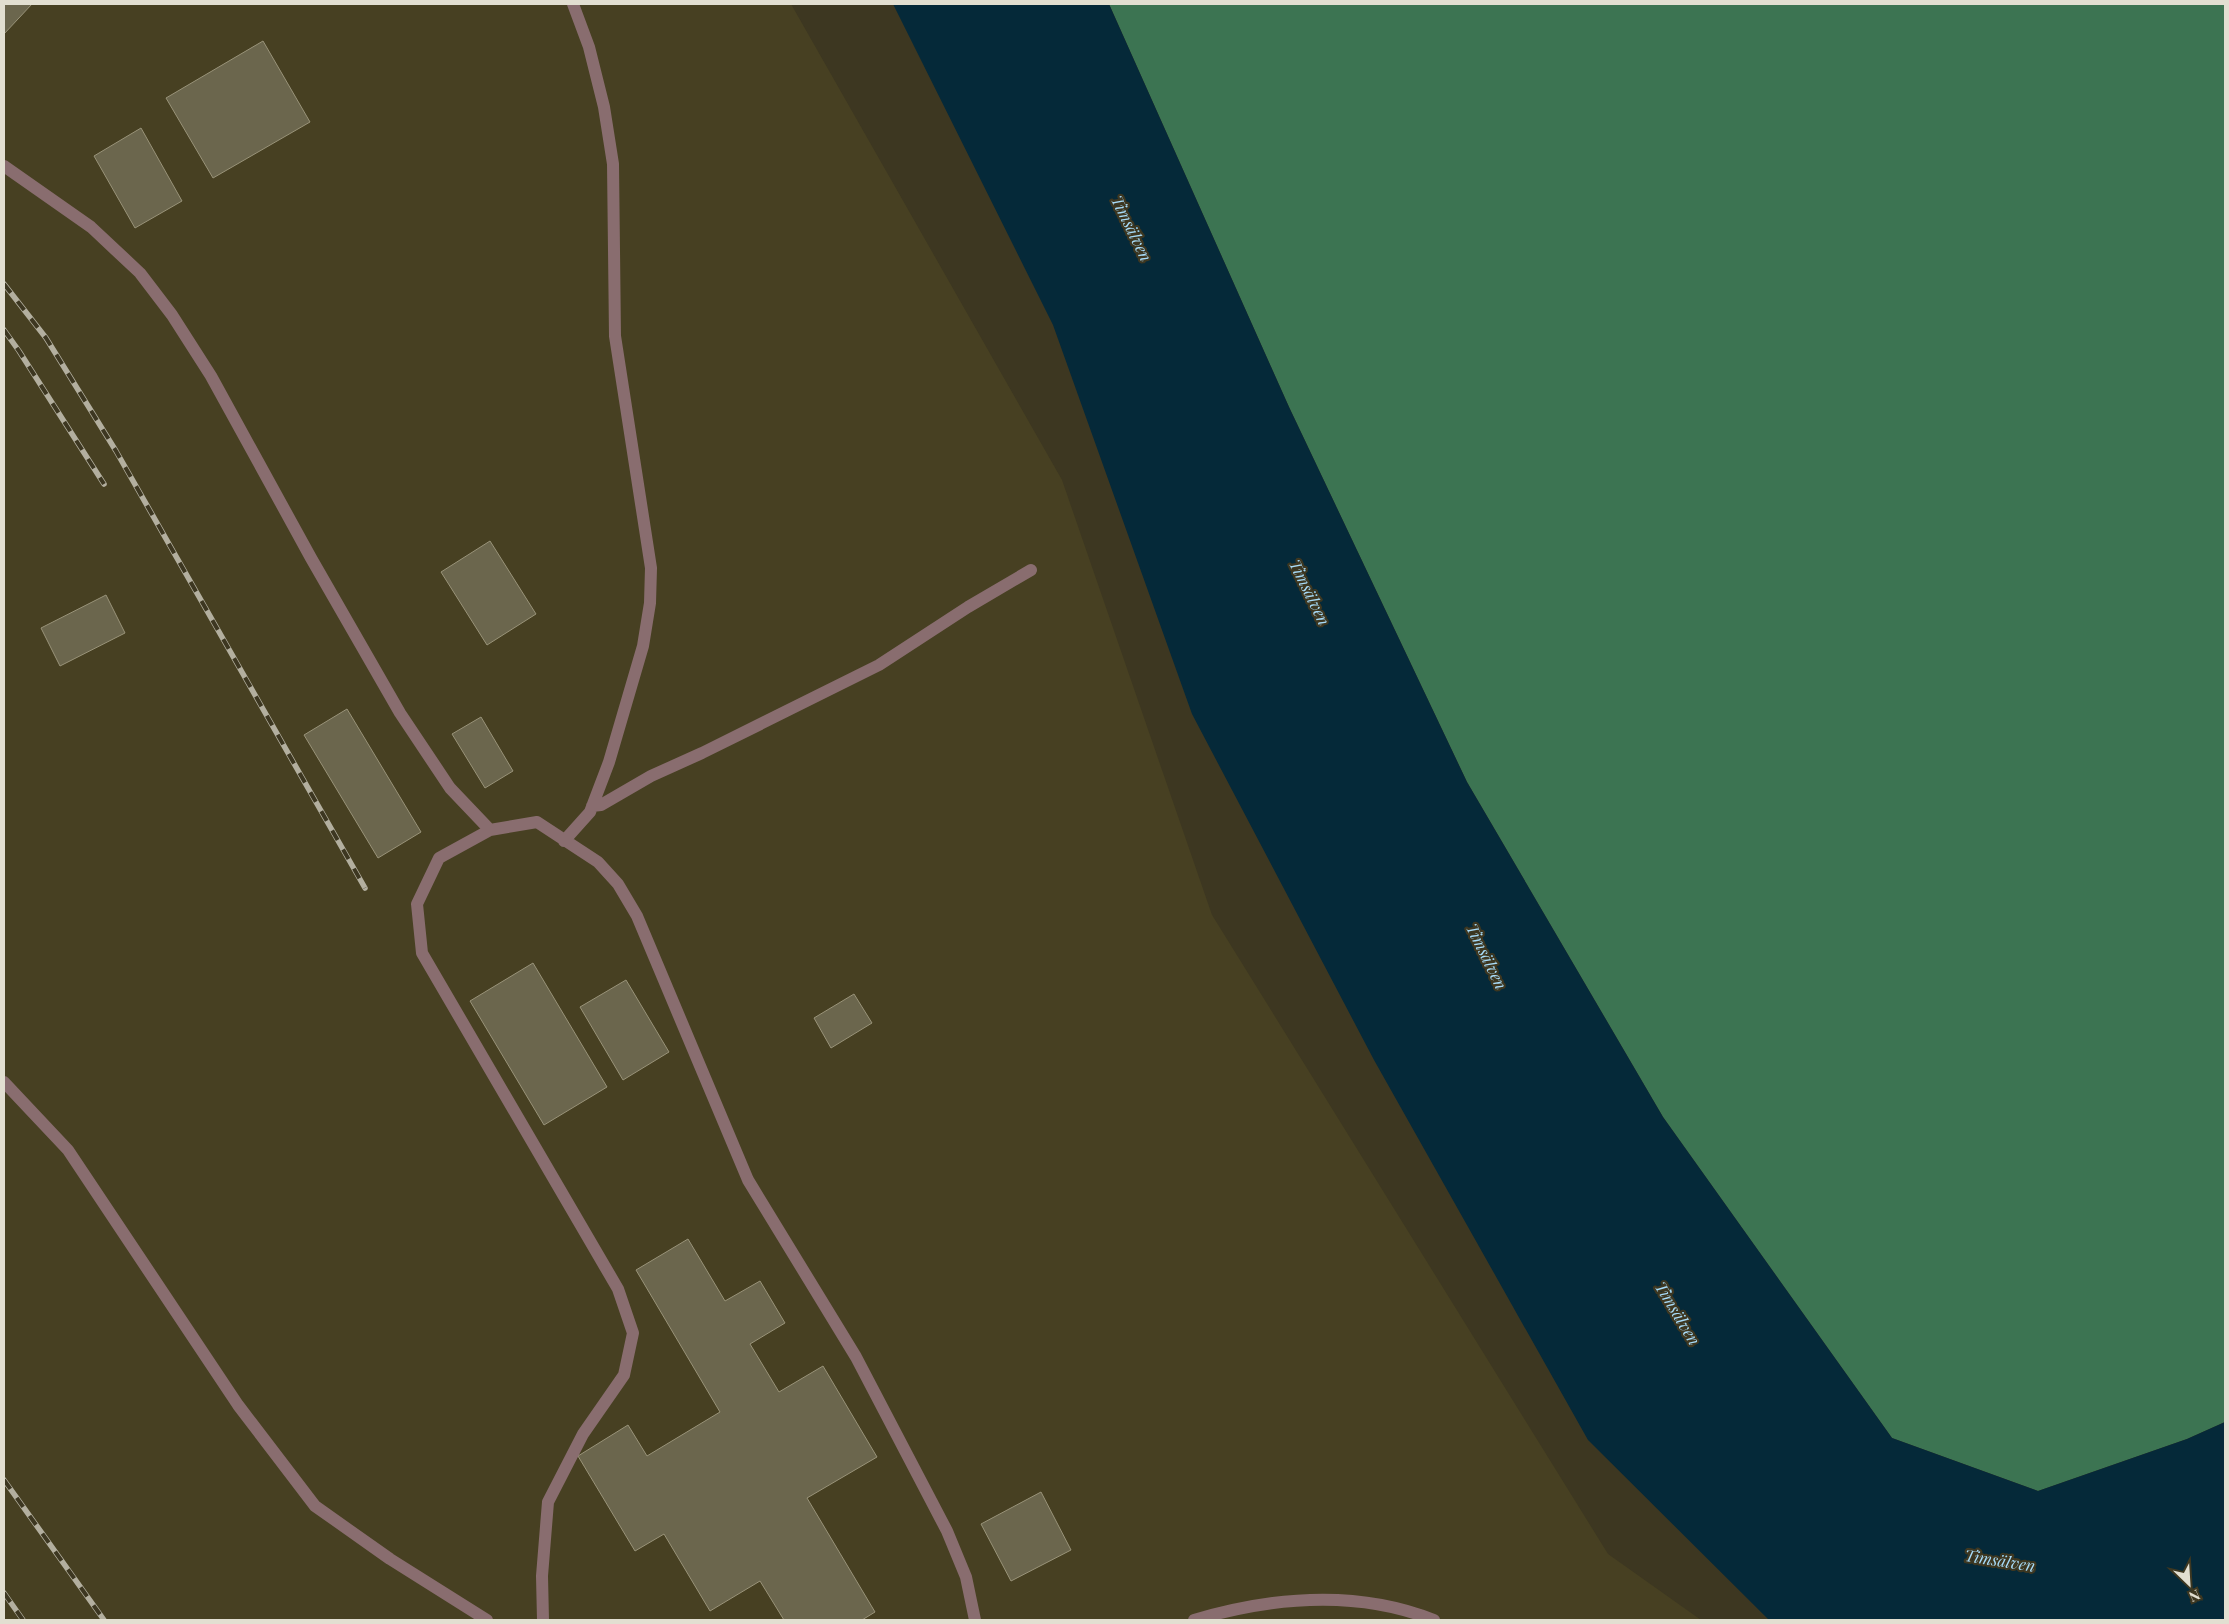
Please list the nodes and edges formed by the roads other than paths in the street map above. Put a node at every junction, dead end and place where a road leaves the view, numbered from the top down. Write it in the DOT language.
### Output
graph roads {
  1 [pos="573,4"];
  2 [pos="4,166"];
  3 [pos="1030,570"];
  4 [pos="592,806"];
  5 [pos="490,830"];
  6 [pos="564,841"];
  7 [pos="4,1082"];
  8 [pos="488,1620"];
  9 [pos="543,1620"];
  10 [pos="975,1620"];
  11 [pos="1194,1620"];
  12 [pos="1434,1620"];
  1 -- 4 [label="lane"];
  2 -- 5 [label="lane"];
  3 -- 4 [label="lane"];
  4 -- 6 [label="lane"];
  5 -- 6 [label="lane"];
  5 -- 9 [label="lane"];
  6 -- 10 [label="lane"];
  7 -- 8 [label="lane"];
  11 -- 12 [label="lane"];
}
